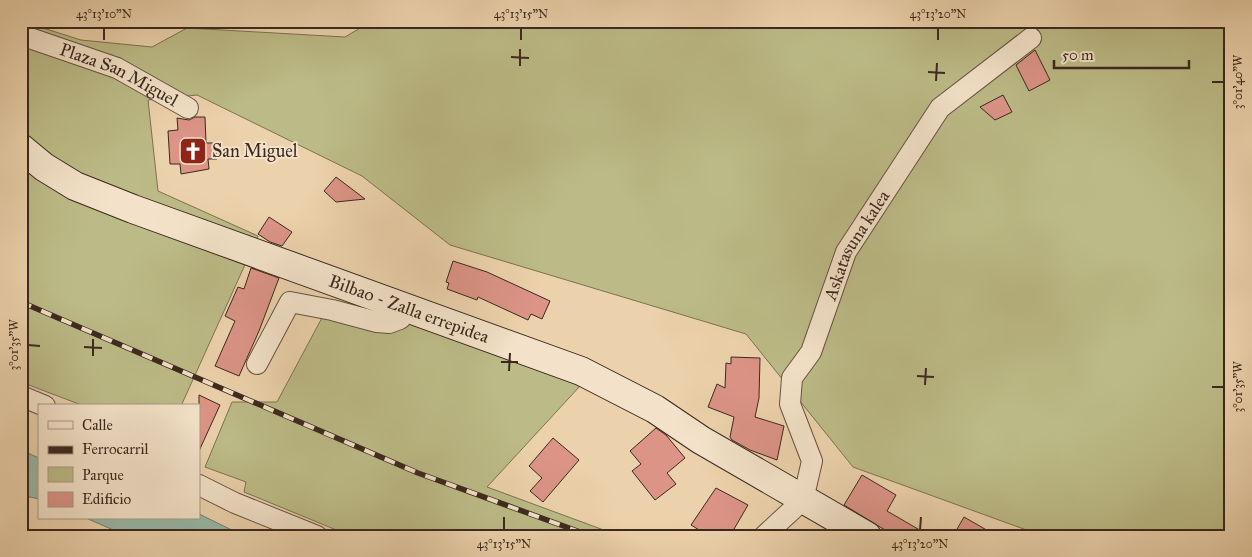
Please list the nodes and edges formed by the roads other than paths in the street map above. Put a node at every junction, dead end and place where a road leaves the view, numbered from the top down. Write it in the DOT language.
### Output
graph roads {
  1 [pos="21,35"];
  2 [pos="1030,38"];
  3 [pos="188,108"];
  4 [pos="21,148"];
  5 [pos="411,308"];
  6 [pos="257,364"];
  7 [pos="21,396"];
  8 [pos="40,404"];
  9 [pos="200,486"];
  10 [pos="803,500"];
  11 [pos="317,536"];
  12 [pos="764,536"];
  13 [pos="867,536"];
  1 -- 3 [label="street, Plaza San Miguel"];
  2 -- 10 [label="street, Askatasuna kalea"];
  4 -- 5 [label="street, Bilbao - Zalla errepidea"];
  5 -- 6 [label="street"];
  5 -- 10 [label="street, Bilbao - Zalla errepidea"];
  7 -- 8 [label="street"];
  9 -- 11 [label="street"];
  10 -- 12 [label="street"];
  10 -- 13 [label="street, Bilbao - Zalla errepidea"];
}
